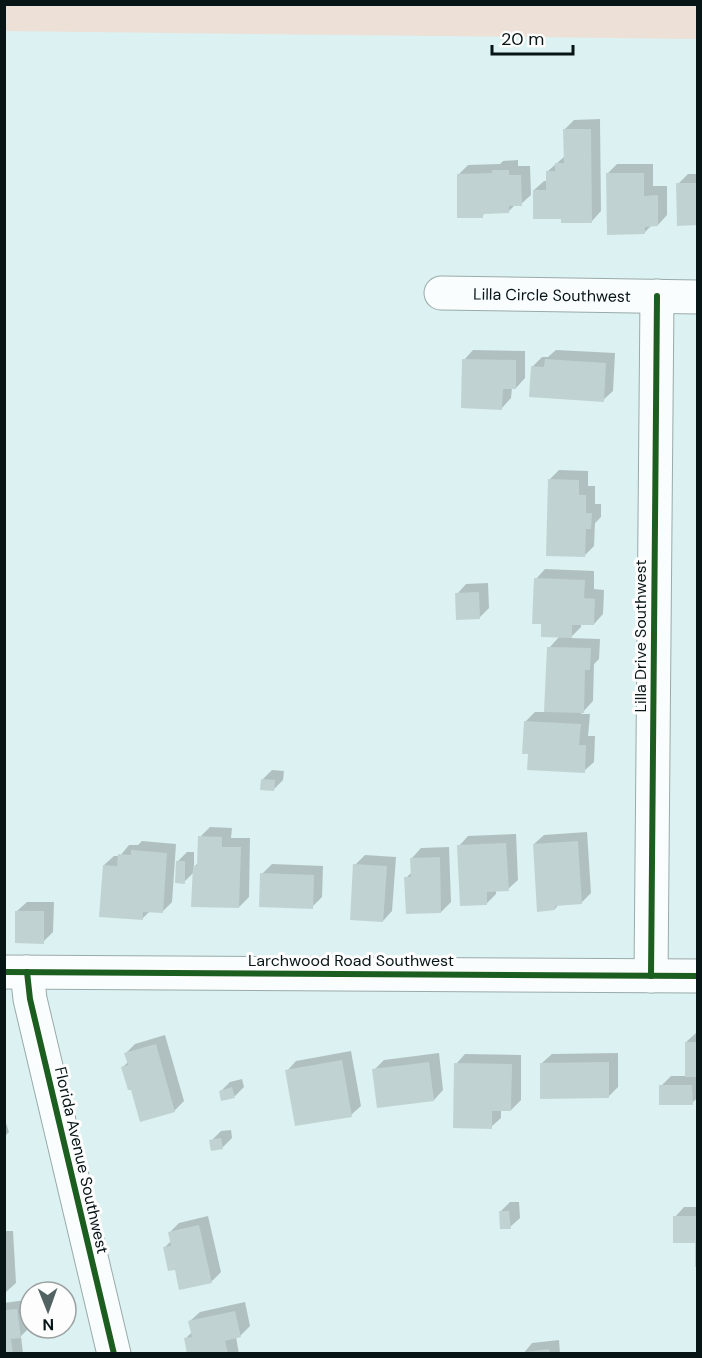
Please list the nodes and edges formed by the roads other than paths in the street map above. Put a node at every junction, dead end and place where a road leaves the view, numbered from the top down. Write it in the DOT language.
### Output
graph roads {
  1 [pos="441,293"];
  2 [pos="657,296"];
  3 [pos="698,297"];
  4 [pos="16,972"];
  5 [pos="651,976"];
  6 [pos="698,976"];
  7 [pos="114,1353"];
  1 -- 2 [label="street, Lilla Circle Southwest"];
  2 -- 3 [label="street, Lilla Circle Southwest"];
  2 -- 5 [label="street, Lilla Drive Southwest"];
  4 -- 5 [label="street, Larchwood Road Southwest"];
  4 -- 7 [label="street, Florida Avenue Southwest"];
  5 -- 6 [label="street, Larchwood Road Southwest"];
}
